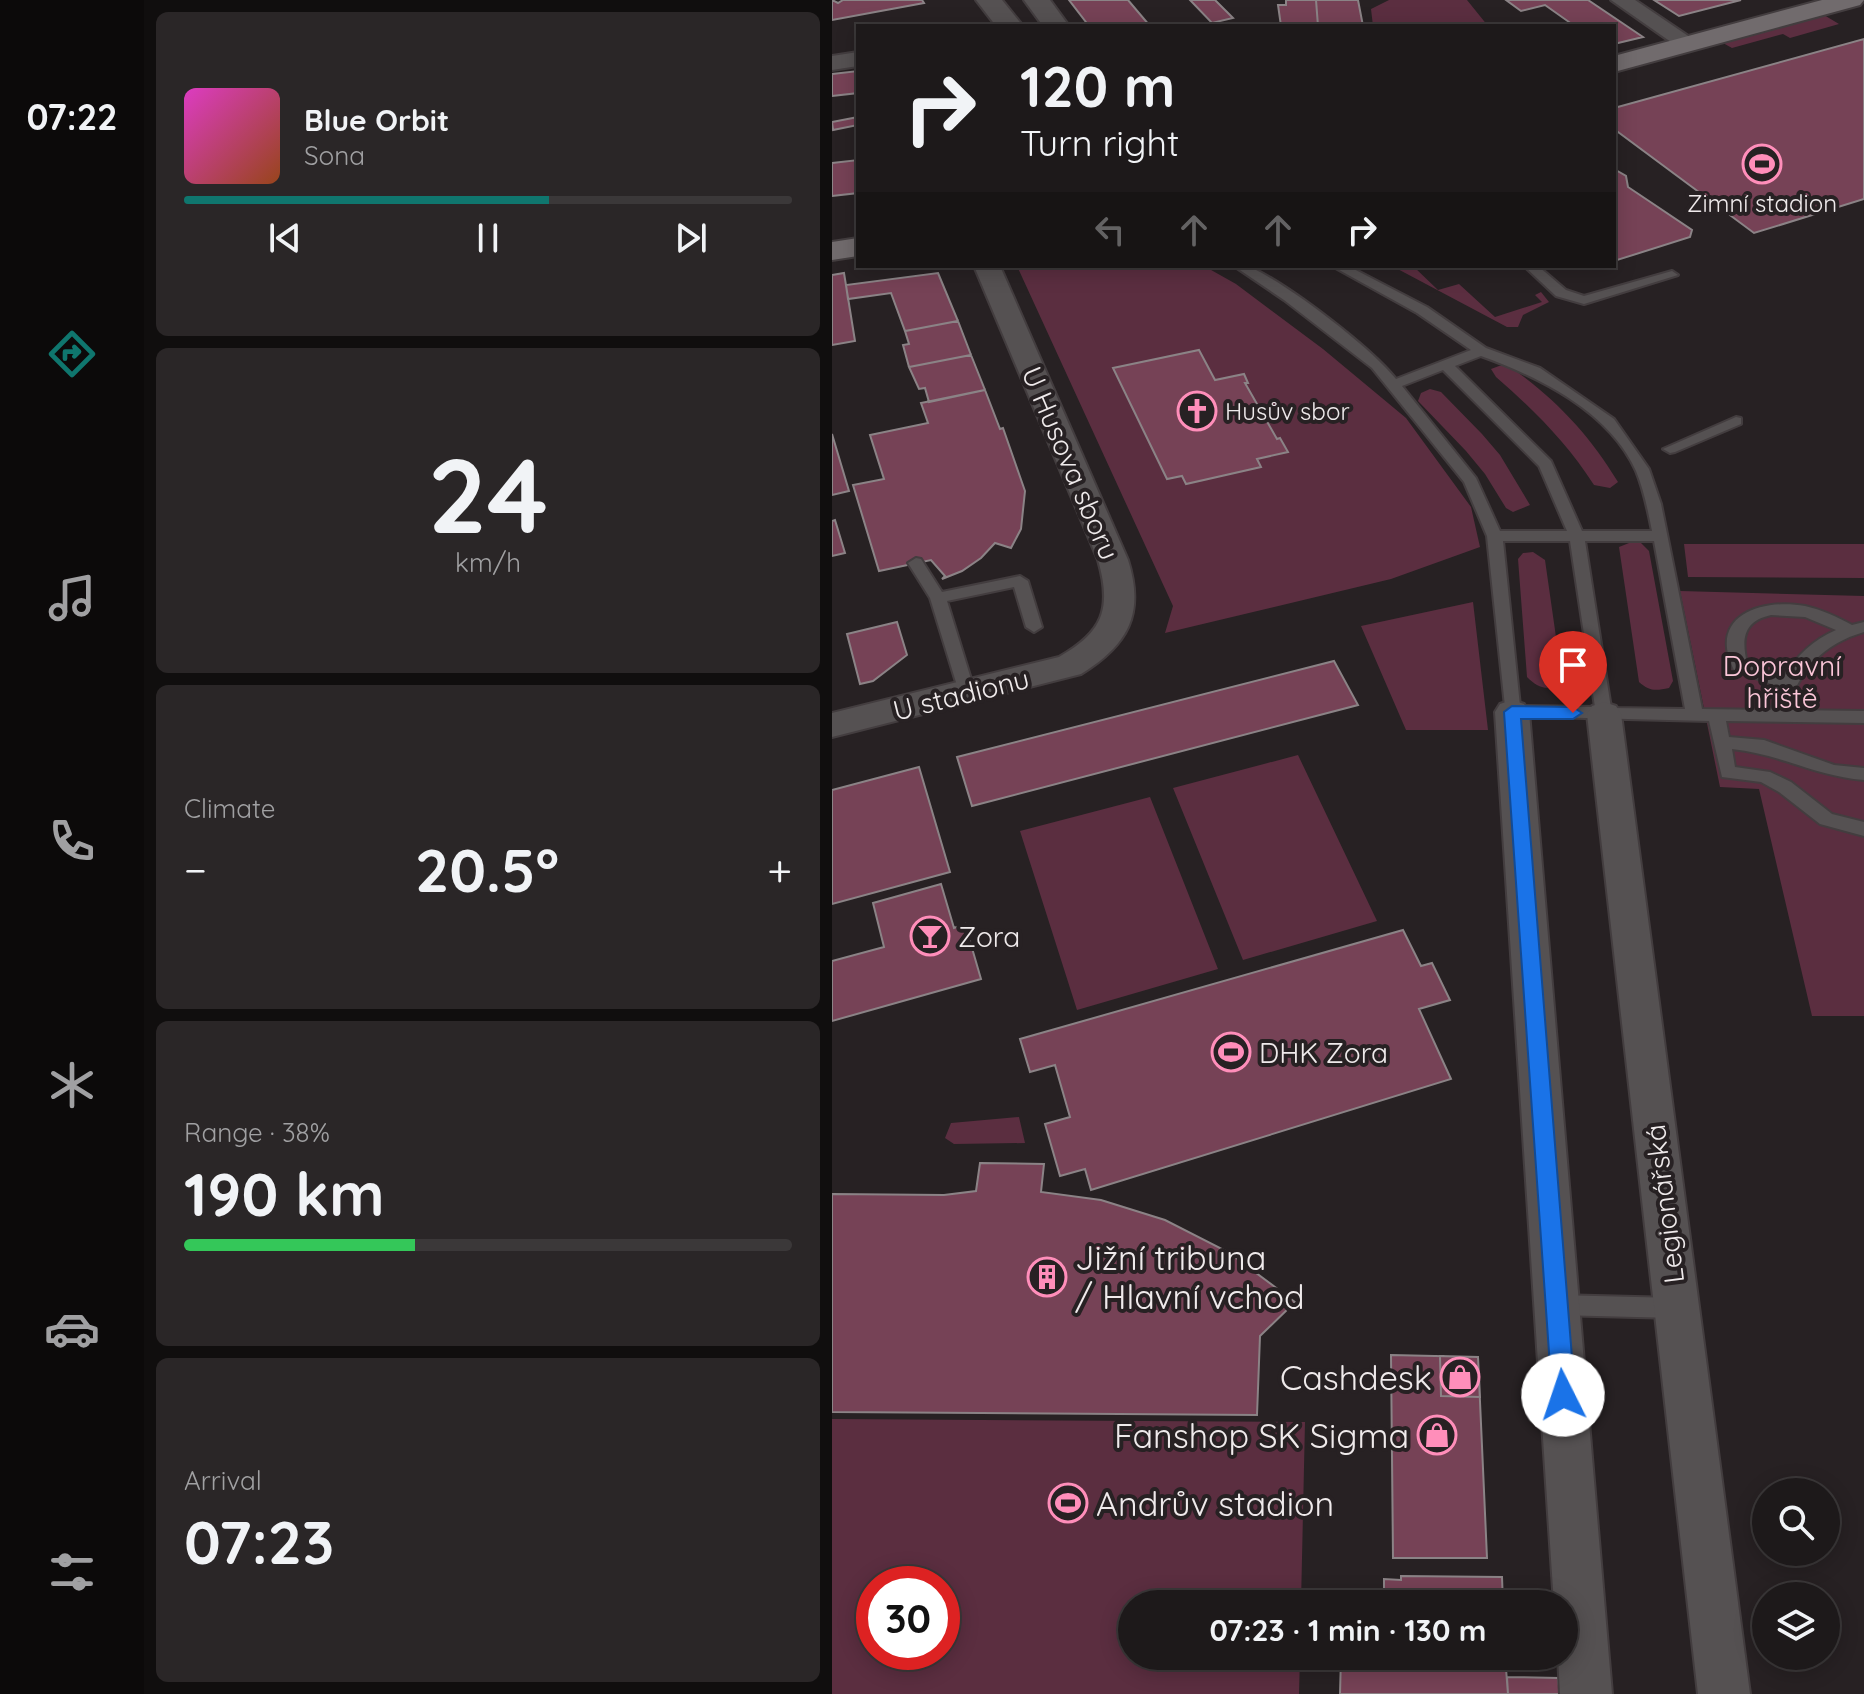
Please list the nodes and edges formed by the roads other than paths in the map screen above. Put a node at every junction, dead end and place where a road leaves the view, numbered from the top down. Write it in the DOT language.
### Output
graph roads {
  1 [pos="989,0"];
  2 [pos="1037,0"];
  3 [pos="1621,0"];
  4 [pos="1851,0"];
  5 [pos="1008,24"];
  6 [pos="1054,24"];
  7 [pos="1689,44"];
  8 [pos="856,59"];
  9 [pos="832,63"];
  10 [pos="1616,63"];
  11 [pos="856,247"];
  12 [pos="832,251"];
  13 [pos="988,268"];
  14 [pos="1243,268"];
  15 [pos="1342,268"];
  16 [pos="1532,268"];
  17 [pos="1672,275"];
  18 [pos="1481,351"];
  19 [pos="1446,365"];
  20 [pos="1395,384"];
  21 [pos="1736,421"];
  22 [pos="1670,449"];
  23 [pos="1495,536"];
  24 [pos="1577,536"];
  25 [pos="1660,536"];
  26 [pos="916,563"];
  27 [pos="938,598"];
  28 [pos="1034,627"];
  29 [pos="1857,628"];
  30 [pos="1087,656"];
  31 [pos="1786,684"];
  32 [pos="967,692"];
  33 [pos="1512,712"];
  34 [pos="1604,714"];
  35 [pos="1695,715"];
  36 [pos="1716,715"];
  37 [pos="1777,716"];
  38 [pos="1864,717"];
  39 [pos="832,725"];
  40 [pos="1720,742"];
  41 [pos="1864,774"];
  42 [pos="1864,829"];
  43 [pos="1556,1305"];
  44 [pos="1676,1308"];
  45 [pos="1586,1694"];
  46 [pos="1724,1694"];
  1 -- 5 [label="street"];
  2 -- 6 [label="street"];
  3 -- 7 [label="street"];
  4 -- 7 [label="main road"];
  7 -- 10 [label="main road"];
  8 -- 9 [label="street"];
  11 -- 12 [label="main road"];
  13 -- 30 [label="street, U Husova sboru"];
  14 -- 20 [label="lane"];
  15 -- 18 [label="lane"];
  16 -- 17 [label="lane"];
  18 -- 19 [label="lane"];
  18 -- 25 [label="lane"];
  19 -- 20 [label="lane"];
  19 -- 24 [label="lane"];
  20 -- 23 [label="lane"];
  21 -- 22 [label="lane"];
  23 -- 24 [label="lane"];
  23 -- 33 [label="lane"];
  24 -- 25 [label="lane"];
  24 -- 34 [label="lane"];
  25 -- 35 [label="lane"];
  26 -- 27 [label="lane"];
  27 -- 28 [label="lane"];
  27 -- 32 [label="lane"];
  29 -- 31 [label="lane"];
  29 -- 31 [label="lane"];
  30 -- 32 [label="street, U stadionu"];
  31 -- 37 [label="lane"];
  32 -- 39 [label="street, U stadionu"];
  33 -- 34 [label="lane"];
  33 -- 43 [label="street"];
  34 -- 35 [label="lane"];
  34 -- 44 [label="street, Legionářská"];
  35 -- 36 [label="lane"];
  36 -- 37 [label="lane"];
  36 -- 40 [label="lane"];
  37 -- 38 [label="lane"];
  40 -- 41 [label="lane"];
  40 -- 42 [label="lane"];
  43 -- 44 [label="lane"];
  43 -- 45 [label="street"];
  44 -- 46 [label="street, Legionářská"];
}
